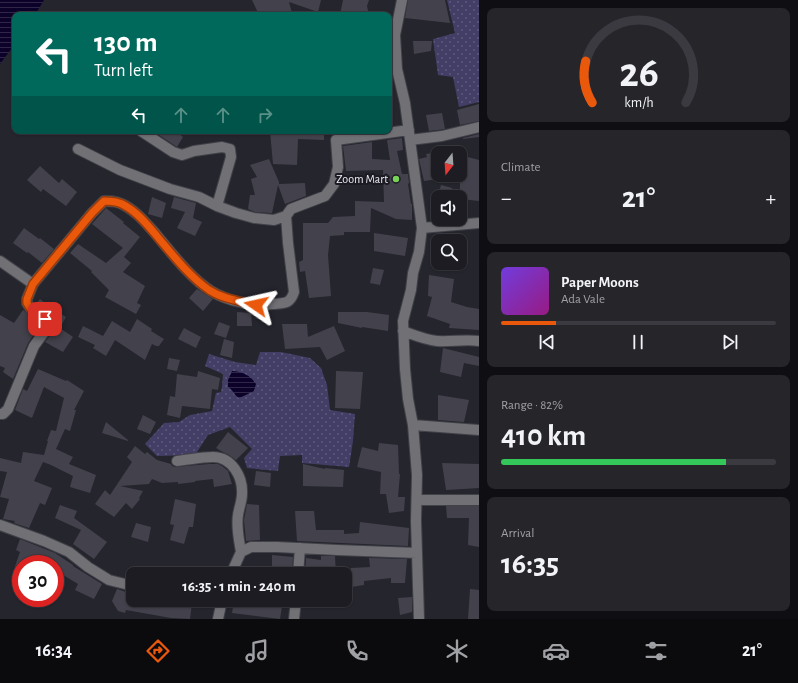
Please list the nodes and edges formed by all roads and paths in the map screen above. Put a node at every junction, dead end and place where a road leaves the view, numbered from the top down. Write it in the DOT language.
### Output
graph roads {
  1 [pos="402,0"];
  2 [pos="479,127"];
  3 [pos="146,134"];
  4 [pos="409,135"];
  5 [pos="334,136"];
  6 [pos="78,149"];
  7 [pos="217,206"];
  8 [pos="286,216"];
  9 [pos="479,222"];
  10 [pos="422,228"];
  11 [pos="0,261"];
  12 [pos="33,284"];
  13 [pos="403,331"];
  14 [pos="479,340"];
  15 [pos="0,414"];
  16 [pos="413,425"];
  17 [pos="479,430"];
  18 [pos="176,461"];
  19 [pos="417,500"];
  20 [pos="479,500"];
  21 [pos="0,525"];
  22 [pos="300,548"];
  23 [pos="241,552"];
  24 [pos="417,553"];
  25 [pos="234,567"];
  26 [pos="299,567"];
  27 [pos="126,584"];
  28 [pos="221,607"];
  29 [pos="295,607"];
  30 [pos="218,619"];
  31 [pos="294,619"];
  32 [pos="419,619"];
  1 -- 4 [label="street"];
  2 -- 4 [label="street"];
  3 -- 7 [label="street"];
  4 -- 5 [label="street"];
  4 -- 10 [label="street"];
  5 -- 8 [label="street"];
  6 -- 7 [label="street"];
  7 -- 8 [label="street"];
  8 -- 12 [label="street"];
  9 -- 10 [label="street"];
  10 -- 13 [label="street"];
  11 -- 12 [label="street"];
  12 -- 15 [label="street"];
  13 -- 14 [label="street"];
  13 -- 16 [label="street"];
  16 -- 17 [label="street"];
  16 -- 19 [label="street"];
  18 -- 23 [label="street"];
  19 -- 20 [label="street"];
  19 -- 24 [label="street"];
  21 -- 27 [label="street"];
  22 -- 23 [label="street"];
  22 -- 24 [label="street"];
  22 -- 26 [label="street"];
  23 -- 25 [label="street"];
  24 -- 32 [label="street"];
  28 -- 30 [label="street"];
  29 -- 31 [label="street"];
}
